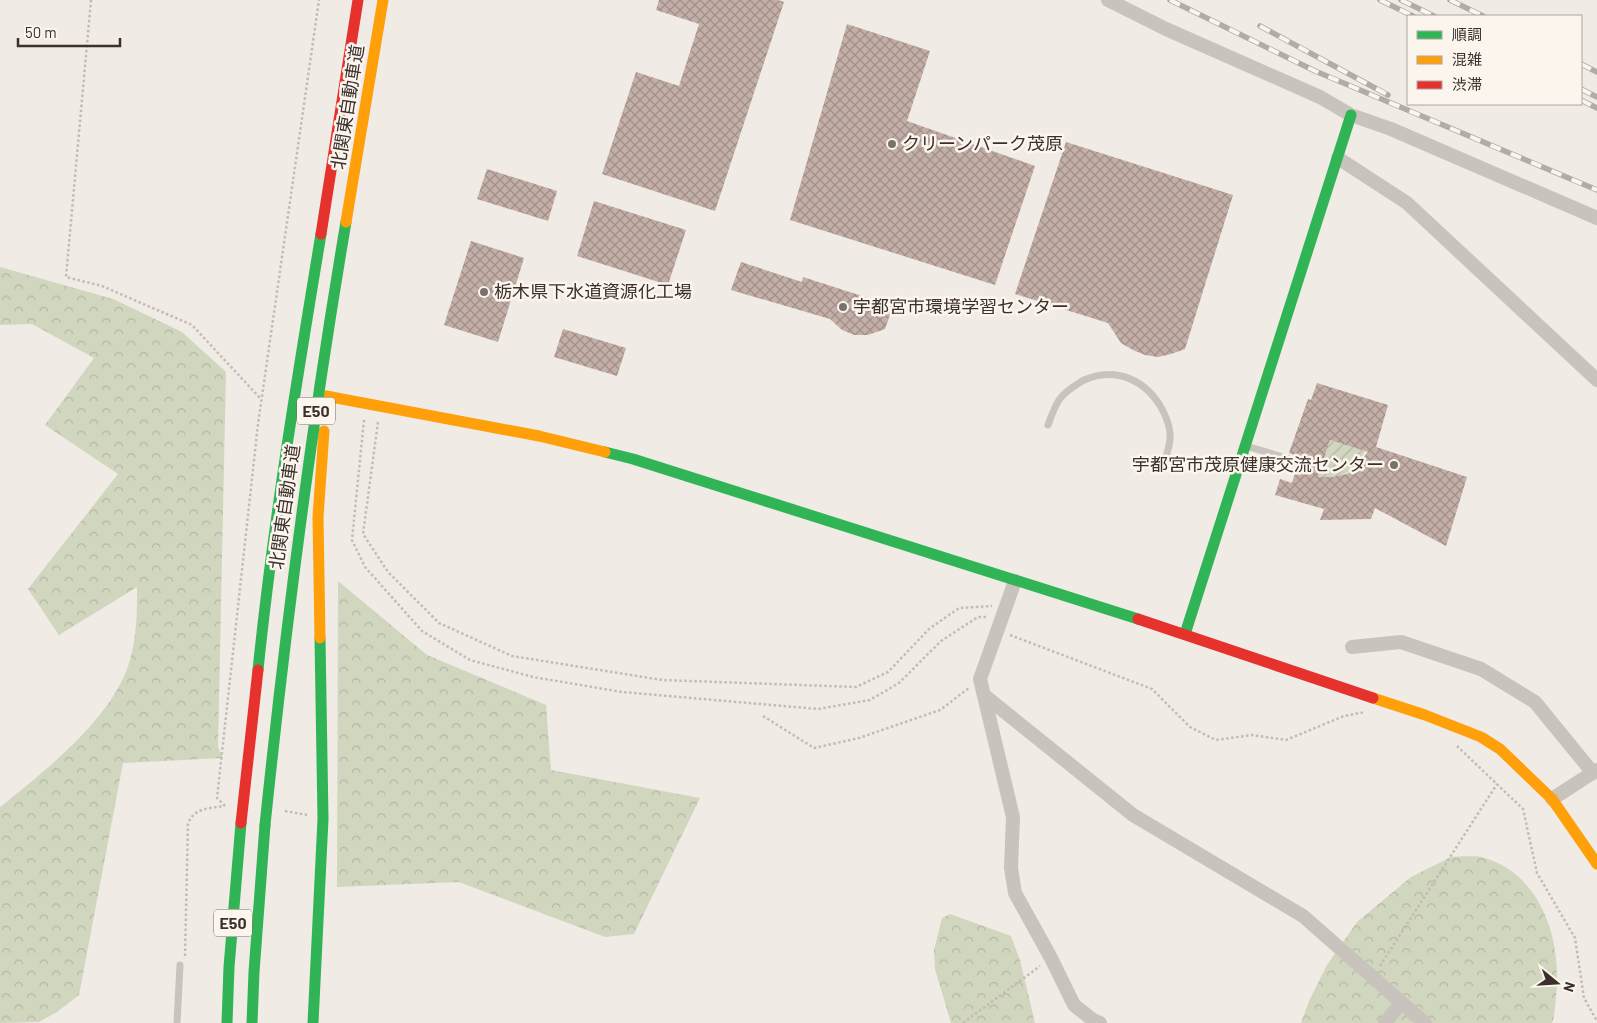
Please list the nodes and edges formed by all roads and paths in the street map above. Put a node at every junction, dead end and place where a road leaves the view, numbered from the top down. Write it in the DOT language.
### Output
graph roads {
  1 [pos="91,0"];
  2 [pos="318,0"];
  3 [pos="358,0"];
  4 [pos="383,0"];
  5 [pos="390,0"];
  6 [pos="1108,0"];
  7 [pos="1351,115"];
  8 [pos="1338,158"];
  9 [pos="1597,218"];
  10 [pos="1597,380"];
  11 [pos="326,396"];
  12 [pos="261,399"];
  13 [pos="366,403"];
  14 [pos="381,406"];
  15 [pos="1048,425"];
  16 [pos="1246,445"];
  17 [pos="1164,463"];
  18 [pos="1303,463"];
  19 [pos="1015,581"];
  20 [pos="1002,618"];
  21 [pos="1185,634"];
  22 [pos="1352,647"];
  23 [pos="980,679"];
  24 [pos="985,696"];
  25 [pos="1373,711"];
  26 [pos="763,716"];
  27 [pos="1452,741"];
  28 [pos="1595,771"];
  29 [pos="1497,784"];
  30 [pos="1552,799"];
  31 [pos="224,806"];
  32 [pos="234,807"];
  33 [pos="283,811"];
  34 [pos="322,819"];
  35 [pos="1597,864"];
  36 [pos="1051,958"];
  37 [pos="180,965"];
  38 [pos="1372,978"];
  39 [pos="1401,1003"];
  40 [pos="1597,1021"];
  41 [pos="177,1023"];
  42 [pos="227,1023"];
  43 [pos="252,1023"];
  44 [pos="313,1023"];
  45 [pos="963,1023"];
  46 [pos="1100,1023"];
  47 [pos="1385,1023"];
  48 [pos="1425,1023"];
  1 -- 12 [label="path"];
  2 -- 12 [label="path"];
  3 -- 42 [label="main road, 北関東自動車道 / E50, bridge"];
  4 -- 43 [label="main road, 北関東自動車道 / E50, bridge"];
  5 -- 11 [label="main road"];
  6 -- 7 [label="street"];
  7 -- 8 [label="main road"];
  7 -- 9 [label="street"];
  8 -- 10 [label="street"];
  8 -- 16 [label="main road"];
  11 -- 13 [label="main road"];
  11 -- 34 [label="main road"];
  12 -- 31 [label="path"];
  13 -- 14 [label="main road"];
  13 -- 20 [label="path"];
  14 -- 19 [label="main road"];
  14 -- 20 [label="path"];
  15 -- 17 [label="lane"];
  16 -- 18 [label="lane"];
  16 -- 21 [label="main road"];
  19 -- 20 [label="street"];
  19 -- 21 [label="main road"];
  20 -- 23 [label="street"];
  20 -- 25 [label="path"];
  21 -- 30 [label="main road"];
  22 -- 28 [label="street"];
  23 -- 24 [label="street"];
  23 -- 26 [label="path"];
  24 -- 36 [label="street"];
  24 -- 38 [label="street"];
  27 -- 29 [label="path"];
  28 -- 30 [label="street"];
  29 -- 38 [label="path"];
  29 -- 40 [label="path"];
  30 -- 35 [label="main road"];
  31 -- 32 [label="path"];
  31 -- 37 [label="path"];
  33 -- 34 [label="path"];
  34 -- 44 [label="main road"];
  36 -- 45 [label="path"];
  36 -- 46 [label="street"];
  37 -- 41 [label="lane"];
  38 -- 39 [label="street"];
  39 -- 47 [label="street"];
  39 -- 48 [label="street"];
}
